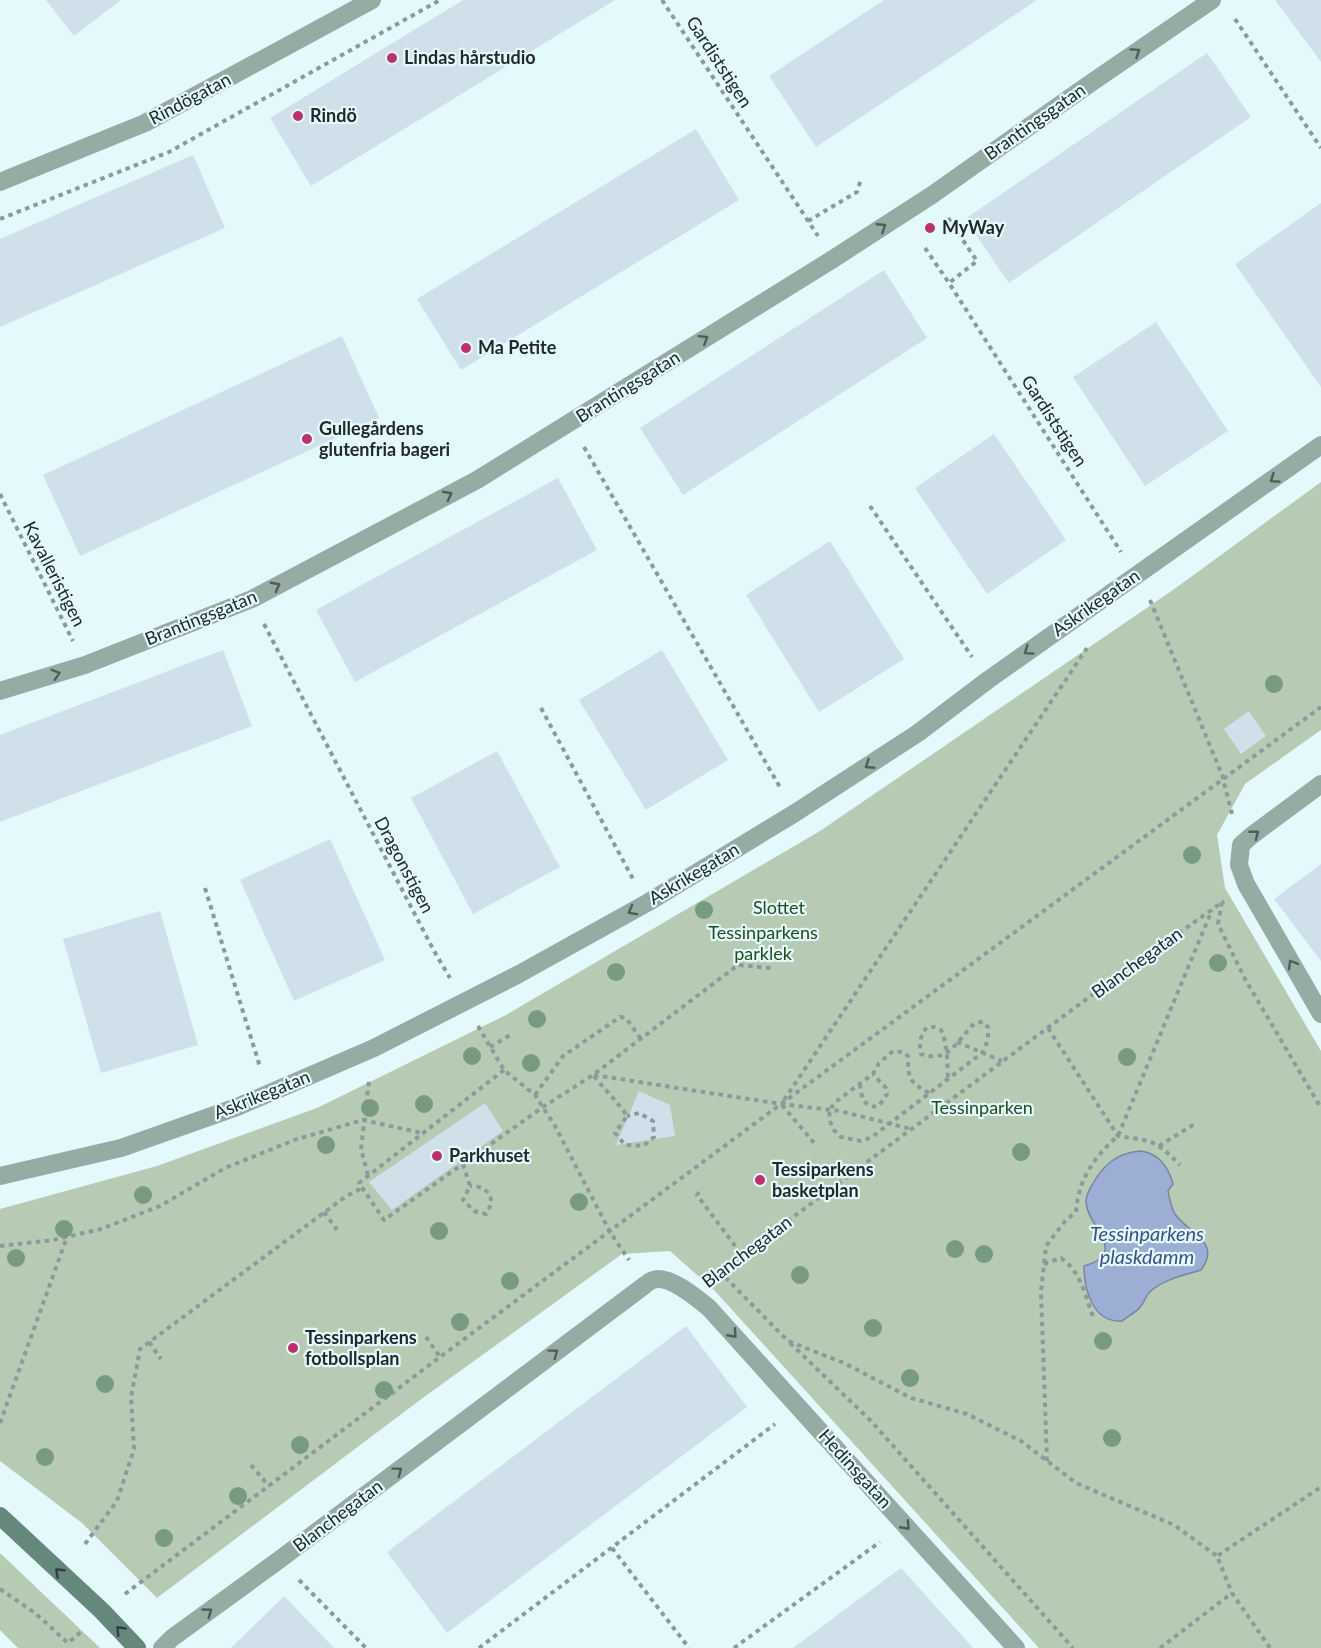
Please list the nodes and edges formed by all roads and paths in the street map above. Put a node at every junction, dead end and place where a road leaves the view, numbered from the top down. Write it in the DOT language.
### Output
graph roads {
  1 [pos="372,0"];
  2 [pos="662,0"];
  3 [pos="1212,0"];
  4 [pos="1229,10"];
  5 [pos="1321,148"];
  6 [pos="861,179"];
  7 [pos="0,182"];
  8 [pos="932,195"];
  9 [pos="808,221"];
  10 [pos="925,248"];
  11 [pos="833,259"];
  12 [pos="949,283"];
  13 [pos="570,423"];
  14 [pos="1321,445"];
  15 [pos="0,494"];
  16 [pos="870,506"];
  17 [pos="1136,575"];
  18 [pos="252,599"];
  19 [pos="1089,643"];
  20 [pos="85,665"];
  21 [pos="988,680"];
  22 [pos="0,692"];
  23 [pos="1321,707"];
  24 [pos="541,708"];
  25 [pos="1224,780"];
  26 [pos="1321,784"];
  27 [pos="1230,803"];
  28 [pos="795,813"];
  29 [pos="1246,884"];
  30 [pos="205,888"];
  31 [pos="1222,902"];
  32 [pos="647,903"];
  33 [pos="1213,909"];
  34 [pos="771,968"];
  35 [pos="465,1001"];
  36 [pos="1321,1014"];
  37 [pos="1047,1028"];
  38 [pos="512,1034"];
  39 [pos="640,1039"];
  40 [pos="957,1042"];
  41 [pos="490,1047"];
  42 [pos="374,1048"];
  43 [pos="946,1053"];
  44 [pos="982,1053"];
  45 [pos="1003,1062"];
  46 [pos="504,1070"];
  47 [pos="873,1074"];
  48 [pos="593,1075"];
  49 [pos="948,1079"];
  50 [pos="860,1084"];
  51 [pos="268,1093"];
  52 [pos="929,1093"];
  53 [pos="534,1095"];
  54 [pos="781,1104"];
  55 [pos="543,1107"];
  56 [pos="1321,1108"];
  57 [pos="828,1110"];
  58 [pos="627,1116"];
  59 [pos="363,1120"];
  60 [pos="1196,1122"];
  61 [pos="892,1123"];
  62 [pos="911,1129"];
  63 [pos="423,1133"];
  64 [pos="1118,1136"];
  65 [pos="815,1144"];
  66 [pos="1159,1146"];
  67 [pos="463,1164"];
  68 [pos="1179,1165"];
  69 [pos="368,1175"];
  70 [pos="0,1176"];
  71 [pos="470,1186"];
  72 [pos="362,1188"];
  73 [pos="699,1192"];
  74 [pos="324,1212"];
  75 [pos="337,1230"];
  76 [pos="610,1232"];
  77 [pos="67,1237"];
  78 [pos="0,1246"];
  79 [pos="742,1256"];
  80 [pos="1044,1264"];
  81 [pos="719,1271"];
  82 [pos="691,1293"];
  83 [pos="1093,1317"];
  84 [pos="426,1337"];
  85 [pos="788,1341"];
  86 [pos="150,1342"];
  87 [pos="440,1357"];
  88 [pos="161,1359"];
  89 [pos="799,1407"];
  90 [pos="0,1423"];
  91 [pos="1047,1461"];
  92 [pos="251,1466"];
  93 [pos="268,1486"];
  94 [pos="1321,1487"];
  95 [pos="0,1516"];
  96 [pos="881,1541"];
  97 [pos="85,1544"];
  98 [pos="612,1548"];
  99 [pos="1217,1556"];
  100 [pos="279,1560"];
  101 [pos="0,1589"];
  102 [pos="1232,1593"];
  103 [pos="102,1611"];
  104 [pos="137,1648"];
  105 [pos="162,1648"];
  106 [pos="366,1648"];
  107 [pos="479,1648"];
  108 [pos="689,1648"];
  109 [pos="734,1648"];
  110 [pos="1016,1648"];
  111 [pos="1073,1648"];
  112 [pos="1160,1648"];
  113 [pos="1270,1648"];
  1 -- 7 [label="street, Rindögatan"];
  2 -- 9 [label="path, Gardiststigen"];
  8 -- 3 [label="street, Brantingsgatan, one-way"];
  4 -- 5 [label="path"];
  6 -- 9 [label="path"];
  11 -- 8 [label="street, Brantingsgatan, one-way"];
  8 -- 12 [label="path"];
  9 -- 11 [label="path, Gardiststigen"];
  10 -- 12 [label="path, Gardiststigen"];
  13 -- 11 [label="street, Brantingsgatan, one-way"];
  12 -- 17 [label="path, Gardiststigen"];
  18 -- 13 [label="street, Brantingsgatan, one-way"];
  13 -- 28 [label="path"];
  14 -- 17 [label="street, Askrikegatan, one-way"];
  15 -- 20 [label="path, Kavalleristigen"];
  16 -- 21 [label="path"];
  17 -- 21 [label="street, Askrikegatan, one-way"];
  17 -- 25 [label="path, Gardiststigen"];
  18 -- 20 [label="street, Brantingsgatan"];
  18 -- 35 [label="path, Dragonstigen"];
  19 -- 54 [label="path"];
  22 -- 20 [label="street, Brantingsgatan, one-way"];
  21 -- 28 [label="street, Askrikegatan, one-way"];
  23 -- 25 [label="path"];
  24 -- 32 [label="path"];
  25 -- 27 [label="path, Gardiststigen"];
  25 -- 54 [label="path"];
  29 -- 26 [label="street, one-way"];
  28 -- 32 [label="street, Askrikegatan"];
  29 -- 31 [label="path, Blanchegatan"];
  36 -- 29 [label="street, one-way"];
  30 -- 51 [label="path"];
  31 -- 33 [label="path, Blanchegatan"];
  31 -- 56 [label="path"];
  32 -- 35 [label="street, Askrikegatan, one-way"];
  33 -- 37 [label="path, Blanchegatan"];
  33 -- 64 [label="path"];
  34 -- 39 [label="path"];
  35 -- 41 [label="path, Dragonstigen"];
  35 -- 42 [label="street, Askrikegatan"];
  37 -- 45 [label="path, Blanchegatan"];
  37 -- 64 [label="path"];
  38 -- 41 [label="path"];
  39 -- 48 [label="path"];
  39 -- 53 [label="path"];
  40 -- 43 [label="path"];
  40 -- 44 [label="path"];
  40 -- 44 [label="path"];
  41 -- 46 [label="path, Dragonstigen"];
  42 -- 51 [label="street, Askrikegatan"];
  42 -- 59 [label="path"];
  43 -- 43 [label="path"];
  43 -- 49 [label="path"];
  44 -- 45 [label="path"];
  44 -- 49 [label="path"];
  45 -- 62 [label="path, Blanchegatan"];
  46 -- 53 [label="path, Dragonstigen"];
  46 -- 63 [label="path"];
  47 -- 50 [label="path"];
  47 -- 50 [label="path"];
  47 -- 52 [label="path"];
  48 -- 54 [label="path"];
  48 -- 55 [label="path"];
  48 -- 58 [label="path"];
  49 -- 52 [label="path"];
  50 -- 57 [label="path"];
  51 -- 70 [label="street, Askrikegatan"];
  52 -- 61 [label="path"];
  53 -- 55 [label="path, Dragonstigen"];
  54 -- 57 [label="path"];
  54 -- 65 [label="path"];
  54 -- 76 [label="path"];
  55 -- 67 [label="path"];
  55 -- 76 [label="path, Dragonstigen"];
  57 -- 61 [label="path"];
  57 -- 61 [label="path"];
  58 -- 58 [label="path"];
  59 -- 63 [label="path"];
  59 -- 69 [label="path"];
  59 -- 77 [label="path"];
  60 -- 66 [label="path"];
  61 -- 62 [label="path"];
  62 -- 79 [label="path, Blanchegatan"];
  63 -- 69 [label="path"];
  64 -- 66 [label="path"];
  64 -- 80 [label="path"];
  66 -- 68 [label="path"];
  67 -- 71 [label="path"];
  67 -- 72 [label="path"];
  69 -- 72 [label="path"];
  71 -- 71 [label="path"];
  72 -- 74 [label="path"];
  73 -- 79 [label="path"];
  74 -- 75 [label="path"];
  74 -- 86 [label="path"];
  76 -- 87 [label="path"];
  77 -- 78 [label="path"];
  77 -- 90 [label="path"];
  79 -- 81 [label="path, Blanchegatan"];
  80 -- 83 [label="path"];
  80 -- 91 [label="path"];
  81 -- 82 [label="path, Blanchegatan"];
  81 -- 85 [label="path"];
  82 -- 89 [label="street, Hedinsgatan, one-way"];
  100 -- 82 [label="street, Blanchegatan, one-way"];
  84 -- 87 [label="path"];
  85 -- 91 [label="path"];
  85 -- 111 [label="path"];
  86 -- 88 [label="path"];
  86 -- 97 [label="path"];
  87 -- 93 [label="path"];
  89 -- 98 [label="path"];
  89 -- 110 [label="street, Hedinsgatan, one-way"];
  91 -- 99 [label="path"];
  92 -- 93 [label="path"];
  93 -- 103 [label="path"];
  94 -- 99 [label="path"];
  103 -- 95 [label="street, one-way"];
  96 -- 109 [label="path"];
  98 -- 107 [label="path"];
  98 -- 108 [label="path"];
  99 -- 102 [label="path"];
  105 -- 100 [label="street, Blanchegatan, one-way"];
  100 -- 106 [label="path"];
  101 -- 103 [label="path"];
  102 -- 112 [label="path"];
  102 -- 113 [label="path"];
  104 -- 103 [label="street, one-way"];
}
